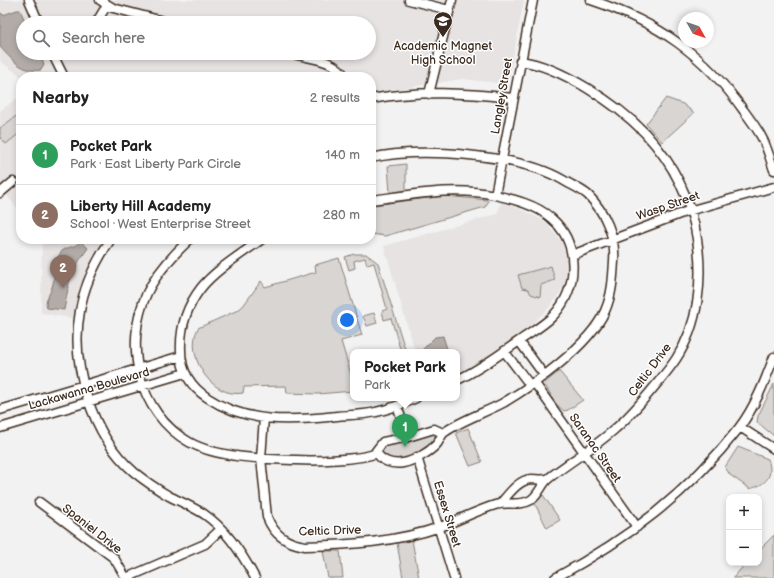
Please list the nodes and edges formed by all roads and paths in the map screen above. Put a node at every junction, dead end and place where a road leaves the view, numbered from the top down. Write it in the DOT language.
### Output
graph roads {
  1 [pos="29,0"];
  2 [pos="100,0"];
  3 [pos="409,0"];
  4 [pos="452,0"];
  5 [pos="533,0"];
  6 [pos="591,0"];
  7 [pos="107,5"];
  8 [pos="449,10"];
  9 [pos="36,16"];
  10 [pos="100,16"];
  11 [pos="146,16"];
  12 [pos="57,60"];
  13 [pos="315,60"];
  14 [pos="520,61"];
  15 [pos="62,72"];
  16 [pos="342,72"];
  17 [pos="429,94"];
  18 [pos="376,98"];
  19 [pos="513,98"];
  20 [pos="376,158"];
  21 [pos="501,160"];
  22 [pos="774,170"];
  23 [pos="13,182"];
  24 [pos="774,187"];
  25 [pos="0,193"];
  26 [pos="495,195"];
  27 [pos="376,199"];
  28 [pos="692,210"];
  29 [pos="613,239"];
  30 [pos="108,244"];
  31 [pos="185,244"];
  32 [pos="255,244"];
  33 [pos="572,255"];
  34 [pos="519,341"];
  35 [pos="504,351"];
  36 [pos="181,356"];
  37 [pos="774,357"];
  38 [pos="139,369"];
  39 [pos="185,373"];
  40 [pos="544,375"];
  41 [pos="460,378"];
  42 [pos="532,384"];
  43 [pos="83,385"];
  44 [pos="142,386"];
  45 [pos="409,401"];
  46 [pos="88,402"];
  47 [pos="397,406"];
  48 [pos="0,410"];
  49 [pos="264,418"];
  50 [pos="740,427"];
  51 [pos="0,428"];
  52 [pos="444,432"];
  53 [pos="408,437"];
  54 [pos="774,449"];
  55 [pos="377,453"];
  56 [pos="585,454"];
  57 [pos="261,458"];
  58 [pos="417,458"];
  59 [pos="547,479"];
  60 [pos="39,502"];
  61 [pos="500,504"];
  62 [pos="439,527"];
  63 [pos="637,527"];
  64 [pos="221,529"];
  65 [pos="126,578"];
  66 [pos="255,578"];
  67 [pos="454,578"];
  68 [pos="555,578"];
  1 -- 9 [label="street"];
  2 -- 7 [label="street"];
  3 -- 8 [label="street"];
  4 -- 8 [label="street"];
  5 -- 14 [label="street, Langley Street"];
  6 -- 22 [label="street"];
  7 -- 10 [label="street"];
  7 -- 11 [label="street"];
  8 -- 17 [label="street"];
  12 -- 15 [label="street"];
  13 -- 16 [label="street"];
  14 -- 19 [label="street, Langley Street"];
  14 -- 28 [label="street, Celtic Drive"];
  17 -- 18 [label="street"];
  17 -- 19 [label="street"];
  19 -- 21 [label="street, Langley Street"];
  20 -- 21 [label="street"];
  21 -- 26 [label="street, Langley Street"];
  21 -- 29 [label="street"];
  23 -- 25 [label="street"];
  24 -- 28 [label="street, Wasp Street"];
  26 -- 27 [label="street"];
  26 -- 33 [label="street"];
  28 -- 29 [label="street, Wasp Street"];
  28 -- 56 [label="street, Celtic Drive"];
  29 -- 33 [label="street, Wasp Street"];
  29 -- 40 [label="street"];
  30 -- 43 [label="street"];
  31 -- 38 [label="street"];
  32 -- 36 [label="street"];
  33 -- 34 [label="street"];
  34 -- 35 [label="street"];
  34 -- 40 [label="street"];
  35 -- 41 [label="street"];
  35 -- 42 [label="street, Saranac Street"];
  36 -- 38 [label="street, Lackawanna Boulevard"];
  36 -- 39 [label="street"];
  37 -- 50 [label="street"];
  38 -- 43 [label="street, Lackawanna Boulevard"];
  38 -- 44 [label="street"];
  39 -- 44 [label="street, Lackawanna Boulevard"];
  39 -- 49 [label="street"];
  40 -- 42 [label="street"];
  42 -- 52 [label="street"];
  42 -- 56 [label="street, Saranac Street"];
  43 -- 46 [label="street"];
  43 -- 48 [label="street, Lackawanna Boulevard"];
  44 -- 46 [label="street, Lackawanna Boulevard"];
  44 -- 57 [label="street"];
  45 -- 47 [label="street"];
  46 -- 51 [label="street, Lackawanna Boulevard"];
  46 -- 64 [label="street"];
  47 -- 49 [label="street"];
  47 -- 53 [label="street"];
  49 -- 57 [label="street, Celtic Drive"];
  50 -- 54 [label="street"];
  50 -- 63 [label="street"];
  52 -- 53 [label="street"];
  52 -- 58 [label="street"];
  53 -- 55 [label="street"];
  55 -- 57 [label="street"];
  55 -- 58 [label="street"];
  56 -- 59 [label="street, Celtic Drive"];
  56 -- 63 [label="street, Saranac Street"];
  57 -- 62 [label="street, Celtic Drive"];
  58 -- 62 [label="street, Essex Street"];
  59 -- 61 [label="street, Celtic Drive"];
  59 -- 61 [label="street, Celtic Drive"];
  60 -- 65 [label="street, Spaniel Drive"];
  61 -- 62 [label="street, Celtic Drive"];
  62 -- 67 [label="street, Essex Street"];
  63 -- 68 [label="street"];
  64 -- 65 [label="street"];
  64 -- 66 [label="street"];
}
